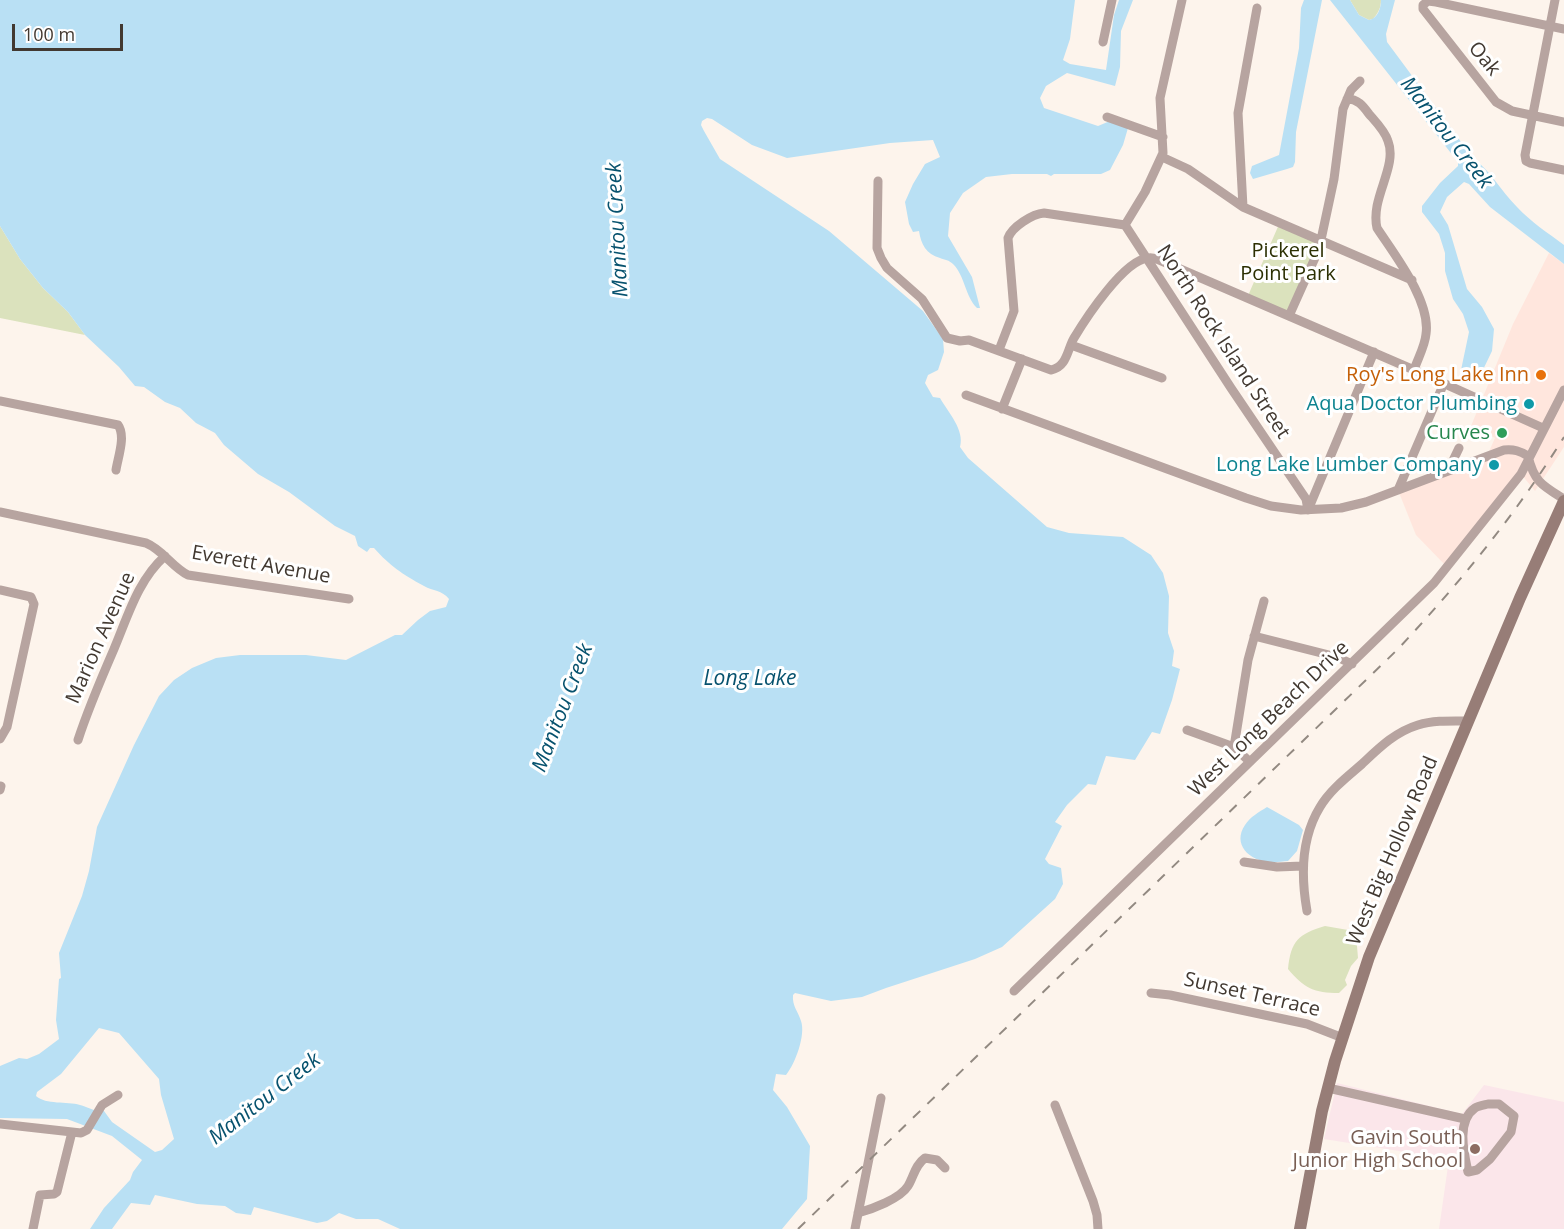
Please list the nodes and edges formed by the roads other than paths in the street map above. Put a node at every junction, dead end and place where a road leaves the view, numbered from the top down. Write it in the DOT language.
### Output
graph roads {
  1 [pos="1112,0"];
  2 [pos="1182,0"];
  3 [pos="1555,0"];
  4 [pos="1257,8"];
  5 [pos="1550,26"];
  6 [pos="1564,29"];
  7 [pos="1103,42"];
  8 [pos="1360,81"];
  9 [pos="1347,99"];
  10 [pos="1533,116"];
  11 [pos="1107,117"];
  12 [pos="1564,122"];
  13 [pos="1163,137"];
  14 [pos="1162,157"];
  15 [pos="1564,170"];
  16 [pos="878,181"];
  17 [pos="1243,207"];
  18 [pos="1125,225"];
  19 [pos="1321,240"];
  20 [pos="1147,257"];
  21 [pos="1412,280"];
  22 [pos="1289,316"];
  23 [pos="1071,345"];
  24 [pos="999,350"];
  25 [pos="1374,352"];
  26 [pos="1022,359"];
  27 [pos="1414,370"];
  28 [pos="1162,378"];
  29 [pos="1444,383"];
  30 [pos="1564,390"];
  31 [pos="966,395"];
  32 [pos="0,401"];
  33 [pos="1002,409"];
  34 [pos="1543,428"];
  35 [pos="1459,448"];
  36 [pos="1528,456"];
  37 [pos="1449,469"];
  38 [pos="116,470"];
  39 [pos="1398,490"];
  40 [pos="1564,500"];
  41 [pos="1308,510"];
  42 [pos="0,512"];
  43 [pos="165,556"];
  44 [pos="0,590"];
  45 [pos="349,599"];
  46 [pos="1264,601"];
  47 [pos="1254,636"];
  48 [pos="1352,664"];
  49 [pos="1469,721"];
  50 [pos="1187,730"];
  51 [pos="0,739"];
  52 [pos="78,740"];
  53 [pos="1233,747"];
  54 [pos="1250,762"];
  55 [pos="1244,862"];
  56 [pos="1303,866"];
  57 [pos="1307,911"];
  58 [pos="1014,991"];
  59 [pos="1151,993"];
  60 [pos="1343,1038"];
  61 [pos="1328,1088"];
  62 [pos="118,1095"];
  63 [pos="881,1098"];
  64 [pos="1055,1105"];
  65 [pos="1465,1119"];
  66 [pos="0,1124"];
  67 [pos="72,1132"];
  68 [pos="945,1168"];
  69 [pos="858,1213"];
  70 [pos="33,1229"];
  71 [pos="855,1229"];
  72 [pos="1098,1229"];
  73 [pos="1300,1229"];
  1 -- 7 [label="street"];
  2 -- 13 [label="street"];
  3 -- 5 [label="street"];
  4 -- 17 [label="street"];
  5 -- 6 [label="street"];
  5 -- 10 [label="street"];
  5 -- 10 [label="street, Oak"];
  8 -- 9 [label="street"];
  9 -- 19 [label="street"];
  9 -- 21 [label="street"];
  10 -- 12 [label="street, Oak"];
  10 -- 15 [label="street"];
  11 -- 13 [label="street"];
  13 -- 14 [label="street"];
  14 -- 17 [label="street"];
  14 -- 18 [label="street"];
  16 -- 24 [label="street"];
  17 -- 19 [label="street"];
  18 -- 20 [label="street, North Rock Island Street"];
  18 -- 24 [label="street"];
  19 -- 21 [label="street"];
  19 -- 22 [label="street"];
  20 -- 22 [label="street"];
  20 -- 23 [label="street"];
  20 -- 41 [label="street, North Rock Island Street"];
  21 -- 27 [label="street"];
  22 -- 25 [label="street"];
  23 -- 26 [label="street"];
  23 -- 28 [label="street"];
  24 -- 26 [label="street"];
  25 -- 27 [label="street"];
  25 -- 41 [label="street"];
  26 -- 33 [label="street"];
  27 -- 29 [label="street"];
  29 -- 34 [label="street"];
  29 -- 39 [label="street"];
  30 -- 34 [label="street, West Long Beach Drive"];
  31 -- 33 [label="street"];
  32 -- 38 [label="street"];
  33 -- 41 [label="street"];
  34 -- 36 [label="street, West Long Beach Drive"];
  35 -- 37 [label="street"];
  36 -- 37 [label="street"];
  36 -- 40 [label="street"];
  36 -- 48 [label="street, West Long Beach Drive"];
  37 -- 39 [label="street"];
  39 -- 41 [label="street"];
  40 -- 49 [label="main road, West Big Hollow Road"];
  42 -- 43 [label="street, Everett Avenue"];
  43 -- 45 [label="street, Everett Avenue"];
  43 -- 52 [label="street, Marion Avenue"];
  44 -- 51 [label="street"];
  46 -- 47 [label="street"];
  47 -- 48 [label="street"];
  47 -- 53 [label="street"];
  48 -- 54 [label="street, West Long Beach Drive"];
  49 -- 56 [label="street"];
  49 -- 60 [label="main road, West Big Hollow Road"];
  50 -- 53 [label="street"];
  53 -- 54 [label="street"];
  54 -- 58 [label="street, West Long Beach Drive"];
  55 -- 56 [label="street"];
  56 -- 57 [label="street"];
  59 -- 60 [label="street, Sunset Terrace"];
  60 -- 61 [label="main road, West Big Hollow Road"];
  61 -- 65 [label="street"];
  61 -- 73 [label="main road, West Big Hollow Road"];
  62 -- 67 [label="street"];
  63 -- 69 [label="street"];
  64 -- 72 [label="street"];
  65 -- 65 [label="street"];
  66 -- 67 [label="street"];
  67 -- 70 [label="street"];
  68 -- 69 [label="street"];
  69 -- 71 [label="street"];
}
